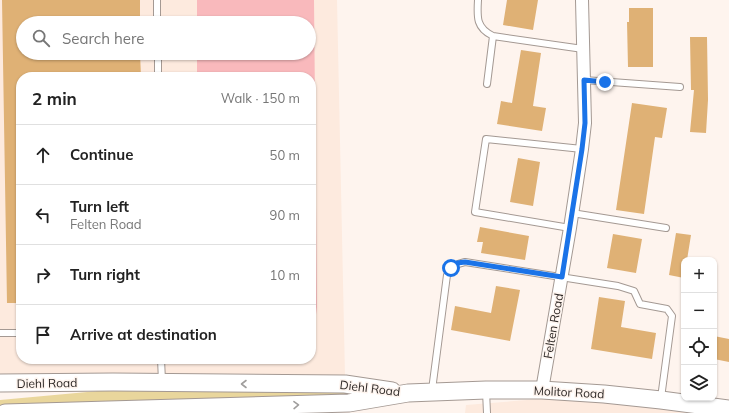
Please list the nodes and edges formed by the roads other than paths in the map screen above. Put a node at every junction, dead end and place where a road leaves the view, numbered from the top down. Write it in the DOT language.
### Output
graph roads {
  1 [pos="157,0"];
  2 [pos="478,0"];
  3 [pos="582,0"];
  4 [pos="158,16"];
  5 [pos="493,36"];
  6 [pos="582,49"];
  7 [pos="158,60"];
  8 [pos="158,72"];
  9 [pos="584,80"];
  10 [pos="487,84"];
  11 [pos="680,87"];
  12 [pos="582,149"];
  13 [pos="572,213"];
  14 [pos="570,228"];
  15 [pos="666,228"];
  16 [pos="562,277"];
  17 [pos="0,333"];
  18 [pos="16,333"];
  19 [pos="161,364"];
  20 [pos="0,383"];
  21 [pos="162,383"];
  22 [pos="486,390"];
  23 [pos="542,390"];
  24 [pos="432,392"];
  25 [pos="408,393"];
  26 [pos="661,400"];
  27 [pos="266,409"];
  28 [pos="729,409"];
  29 [pos="225,410"];
  30 [pos="5,413"];
  31 [pos="487,413"];
  1 -- 4 [label="lane"];
  2 -- 5 [label="lane"];
  3 -- 6 [label="street, Felten Road"];
  5 -- 6 [label="lane"];
  5 -- 10 [label="lane"];
  6 -- 9 [label="street, Felten Road"];
  7 -- 8 [label="lane"];
  9 -- 11 [label="lane"];
  9 -- 12 [label="street, Felten Road"];
  12 -- 13 [label="street, Felten Road"];
  12 -- 14 [label="lane"];
  13 -- 14 [label="street, Felten Road"];
  13 -- 15 [label="lane"];
  14 -- 16 [label="street, Felten Road"];
  16 -- 23 [label="street, Felten Road"];
  16 -- 24 [label="lane"];
  16 -- 26 [label="lane"];
  17 -- 18 [label="lane"];
  19 -- 21 [label="lane"];
  20 -- 21 [label="street, Diehl Road"];
  25 -- 21 [label="street, Diehl Road, one-way"];
  22 -- 23 [label="street, Molitor Road"];
  22 -- 24 [label="street, Molitor Road"];
  22 -- 31 [label="lane"];
  23 -- 26 [label="street, Molitor Road"];
  24 -- 25 [label="street, Molitor Road"];
  27 -- 25 [label="street, Diehl Road, one-way"];
  26 -- 28 [label="street, Molitor Road"];
  27 -- 29 [label="street, Diehl Road"];
  29 -- 30 [label="street, Diehl Road"];
}
